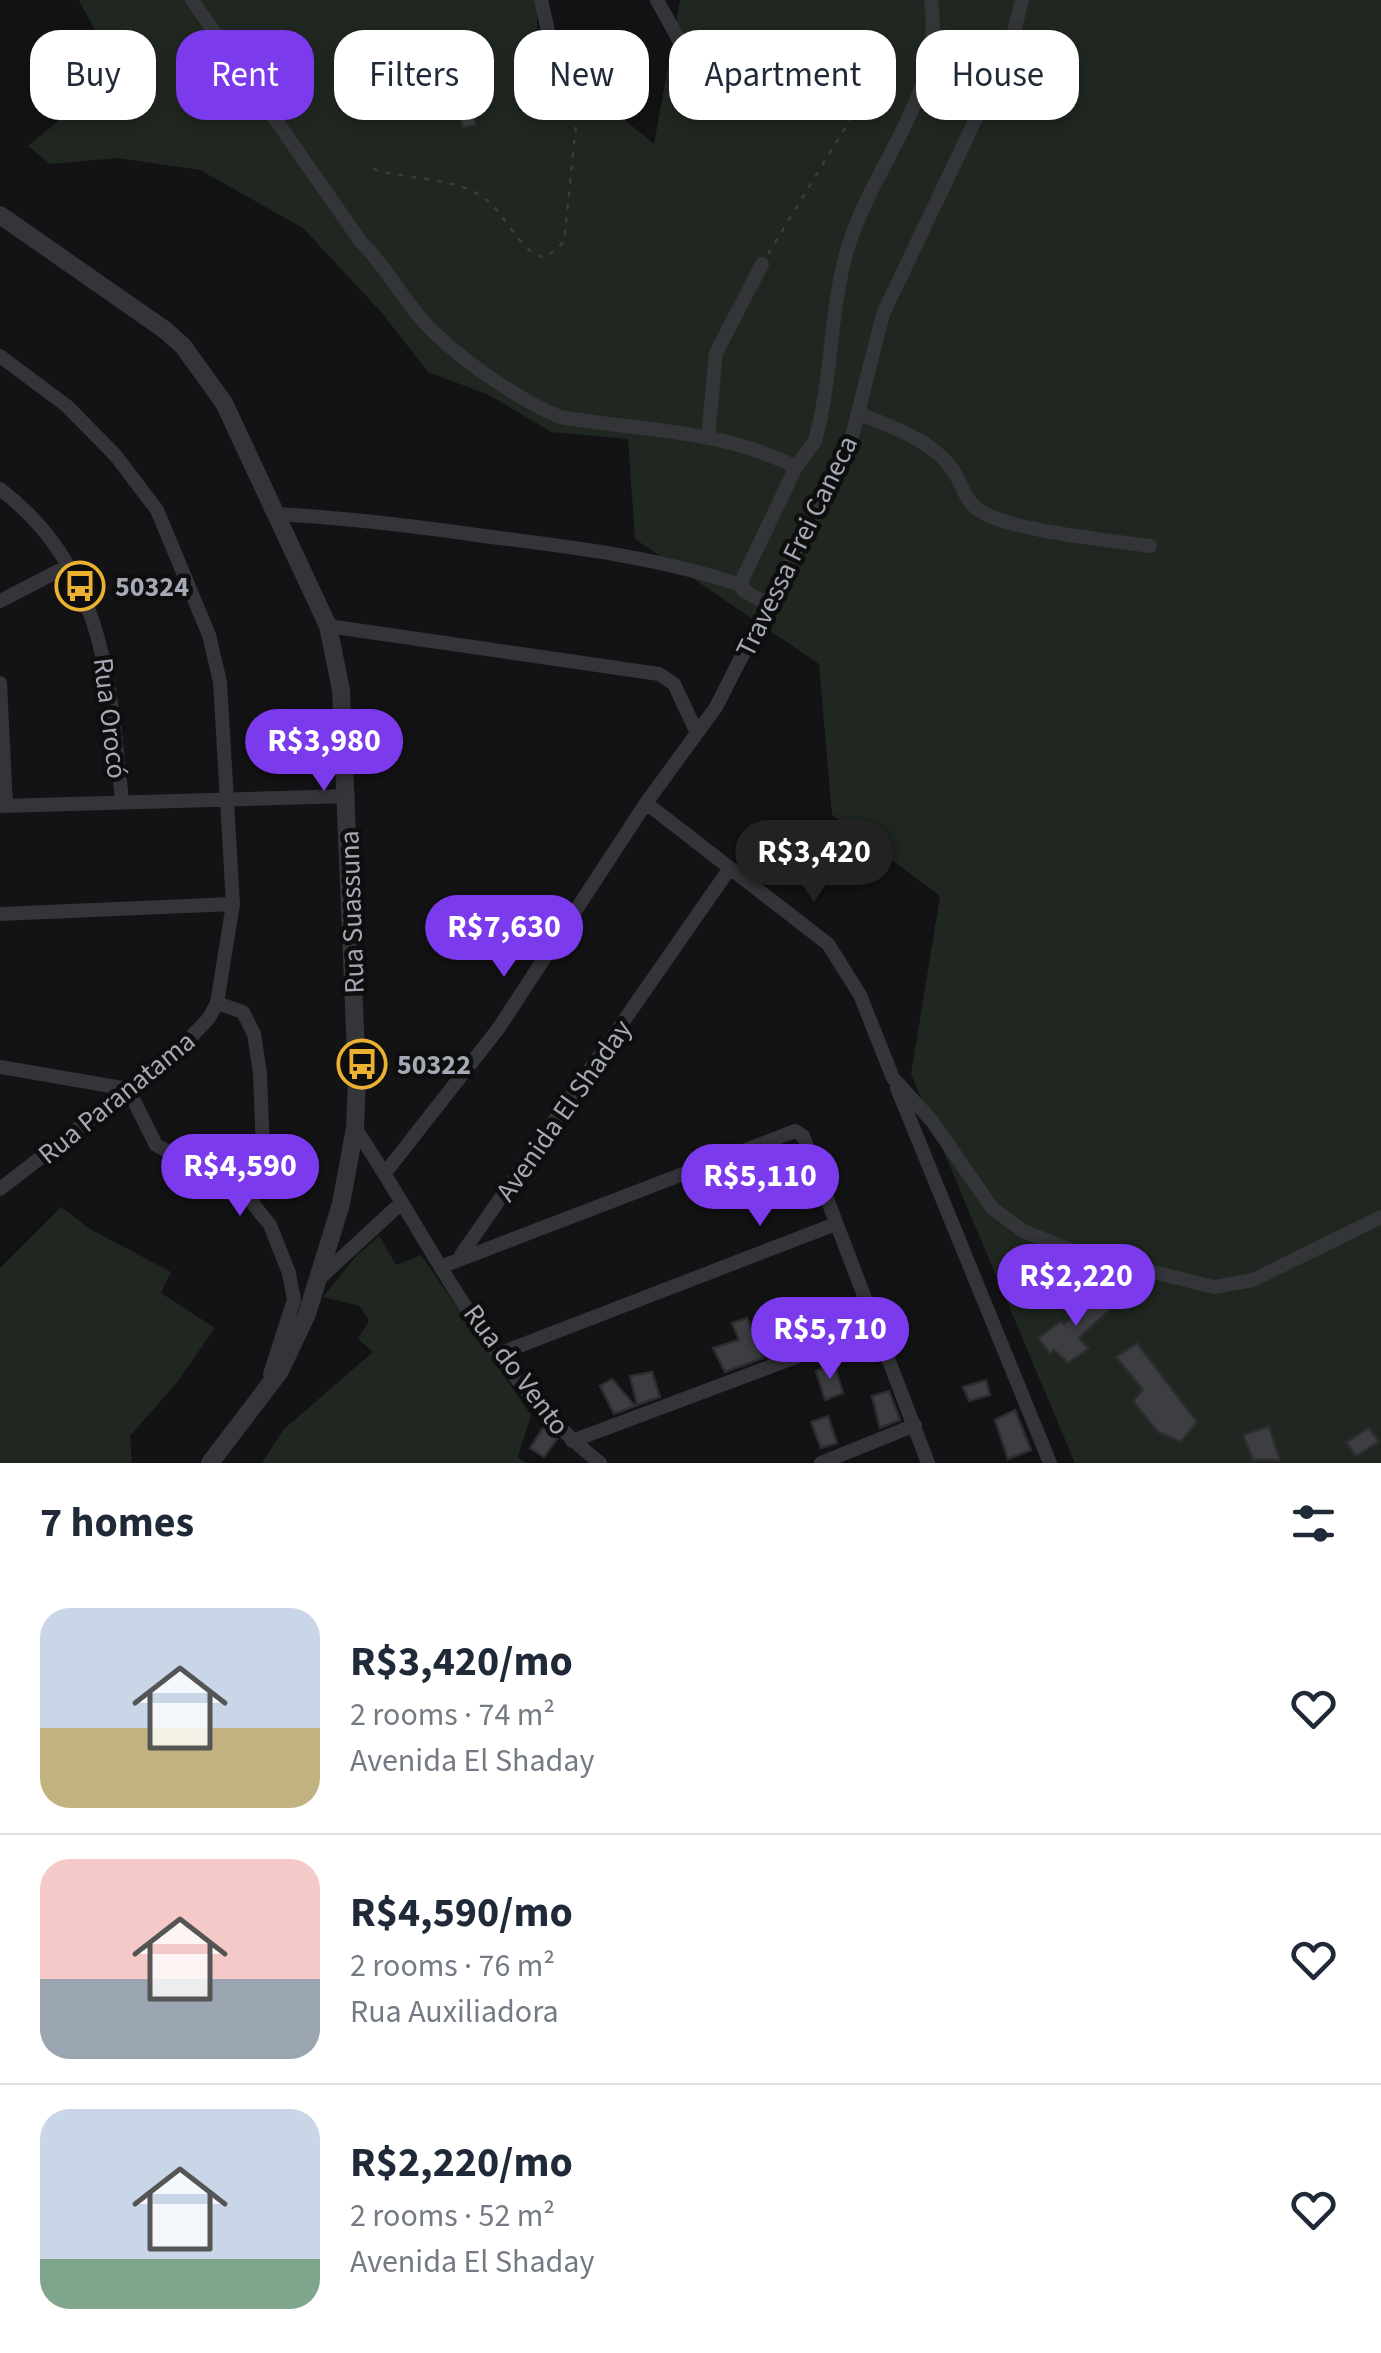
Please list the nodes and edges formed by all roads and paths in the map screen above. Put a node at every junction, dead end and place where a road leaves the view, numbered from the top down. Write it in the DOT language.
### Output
graph roads {
  1 [pos="192,0"];
  2 [pos="542,0"];
  3 [pos="657,0"];
  4 [pos="932,0"];
  5 [pos="1022,0"];
  6 [pos="548,30"];
  7 [pos="674,30"];
  8 [pos="578,120"];
  9 [pos="850,120"];
  10 [pos="373,169"];
  11 [pos="0,215"];
  12 [pos="762,264"];
  13 [pos="0,356"];
  14 [pos="860,414"];
  15 [pos="708,436"];
  16 [pos="796,467"];
  17 [pos="0,490"];
  18 [pos="278,514"];
  19 [pos="1150,546"];
  20 [pos="68,566"];
  21 [pos="741,585"];
  22 [pos="0,602"];
  23 [pos="766,604"];
  24 [pos="328,626"];
  25 [pos="0,683"];
  26 [pos="697,733"];
  27 [pos="348,796"];
  28 [pos="228,799"];
  29 [pos="122,801"];
  30 [pos="646,803"];
  31 [pos="3,806"];
  32 [pos="730,868"];
  33 [pos="232,904"];
  34 [pos="0,914"];
  35 [pos="217,1003"];
  36 [pos="0,1067"];
  37 [pos="893,1078"];
  38 [pos="128,1089"];
  39 [pos="355,1128"];
  40 [pos="263,1154"];
  41 [pos="385,1174"];
  42 [pos="0,1190"];
  43 [pos="400,1204"];
  44 [pos="1381,1217"];
  45 [pos="834,1225"];
  46 [pos="461,1256"];
  47 [pos="443,1266"];
  48 [pos="320,1277"];
  49 [pos="876,1327"];
  50 [pos="498,1354"];
  51 [pos="262,1399"];
  52 [pos="915,1426"];
  53 [pos="572,1441"];
  54 [pos="210,1463"];
  55 [pos="600,1463"];
  56 [pos="821,1463"];
  57 [pos="928,1463"];
  58 [pos="1050,1463"];
  1 -- 15 [label="street"];
  2 -- 6 [label="street"];
  3 -- 7 [label="street"];
  4 -- 16 [label="street"];
  5 -- 14 [label="street, Travessa Frei Caneca"];
  8 -- 10 [label="path"];
  9 -- 12 [label="path"];
  11 -- 18 [label="street, Rua Suassuna"];
  12 -- 15 [label="street"];
  13 -- 28 [label="street, Rua Paranatama"];
  14 -- 19 [label="street"];
  14 -- 23 [label="street, Travessa Frei Caneca"];
  15 -- 16 [label="street"];
  16 -- 21 [label="street"];
  17 -- 20 [label="street, Rua Orocó"];
  18 -- 21 [label="street"];
  18 -- 24 [label="street, Rua Suassuna"];
  20 -- 22 [label="street"];
  20 -- 29 [label="street, Rua Orocó"];
  21 -- 23 [label="street"];
  23 -- 26 [label="street, Travessa Frei Caneca"];
  24 -- 26 [label="street"];
  24 -- 27 [label="street, Rua Suassuna"];
  25 -- 31 [label="street"];
  26 -- 30 [label="street, Travessa Frei Caneca"];
  27 -- 28 [label="street"];
  27 -- 39 [label="street, Rua Suassuna"];
  28 -- 29 [label="street"];
  28 -- 33 [label="street, Rua Paranatama"];
  29 -- 31 [label="street"];
  30 -- 32 [label="street"];
  30 -- 41 [label="street, Travessa Frei Caneca"];
  32 -- 37 [label="street"];
  32 -- 46 [label="street, Avenida El Shaday"];
  33 -- 34 [label="street"];
  33 -- 35 [label="street, Rua Paranatama"];
  35 -- 38 [label="street, Rua Paranatama"];
  35 -- 40 [label="street"];
  36 -- 38 [label="street"];
  37 -- 44 [label="street"];
  37 -- 58 [label="street"];
  38 -- 42 [label="street, Rua Paranatama"];
  38 -- 51 [label="street"];
  39 -- 41 [label="street, Rua do Vento"];
  39 -- 48 [label="street, Rua Suassuna"];
  41 -- 43 [label="street, Rua do Vento"];
  43 -- 47 [label="street, Rua do Vento"];
  43 -- 48 [label="street"];
  45 -- 46 [label="street"];
  45 -- 49 [label="street"];
  45 -- 50 [label="street"];
  46 -- 47 [label="street"];
  47 -- 50 [label="street, Rua do Vento"];
  48 -- 51 [label="street, Rua Suassuna"];
  49 -- 52 [label="street"];
  49 -- 53 [label="street"];
  50 -- 53 [label="street, Rua do Vento"];
  51 -- 54 [label="street, Rua Suassuna"];
  52 -- 56 [label="street"];
  52 -- 57 [label="street"];
  53 -- 55 [label="street, Rua do Vento"];
}
